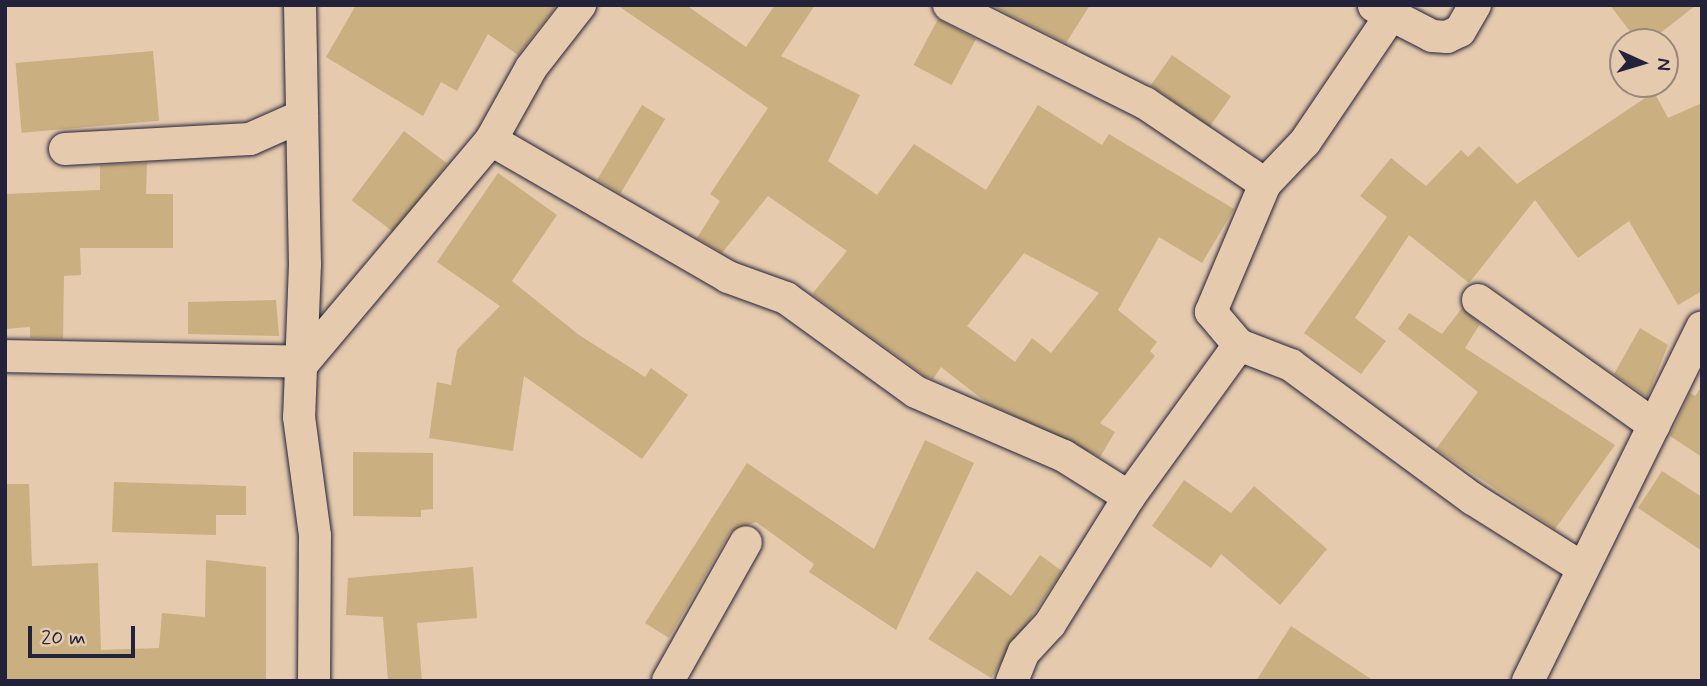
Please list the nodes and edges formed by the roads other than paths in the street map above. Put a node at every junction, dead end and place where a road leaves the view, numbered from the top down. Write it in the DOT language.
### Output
graph roads {
  1 [pos="300,5"];
  2 [pos="580,5"];
  3 [pos="949,5"];
  4 [pos="1475,5"];
  5 [pos="1382,10"];
  6 [pos="302,117"];
  7 [pos="491,140"];
  8 [pos="65,149"];
  9 [pos="1265,184"];
  10 [pos="1478,300"];
  11 [pos="1702,327"];
  12 [pos="1239,345"];
  13 [pos="5,356"];
  14 [pos="304,362"];
  15 [pos="1654,425"];
  16 [pos="1129,496"];
  17 [pos="746,542"];
  18 [pos="1581,567"];
  19 [pos="314,681"];
  20 [pos="668,681"];
  21 [pos="1012,681"];
  22 [pos="1528,681"];
  1 -- 6 [label="street"];
  2 -- 7 [label="street"];
  3 -- 9 [label="street"];
  4 -- 5 [label="street"];
  5 -- 9 [label="street"];
  6 -- 8 [label="street"];
  6 -- 14 [label="street"];
  7 -- 14 [label="street"];
  7 -- 16 [label="street"];
  9 -- 12 [label="street"];
  10 -- 15 [label="street"];
  11 -- 15 [label="street"];
  12 -- 16 [label="street"];
  12 -- 18 [label="street"];
  13 -- 14 [label="street"];
  14 -- 19 [label="street"];
  15 -- 18 [label="street"];
  16 -- 21 [label="street"];
  17 -- 20 [label="street"];
  18 -- 22 [label="street"];
}
